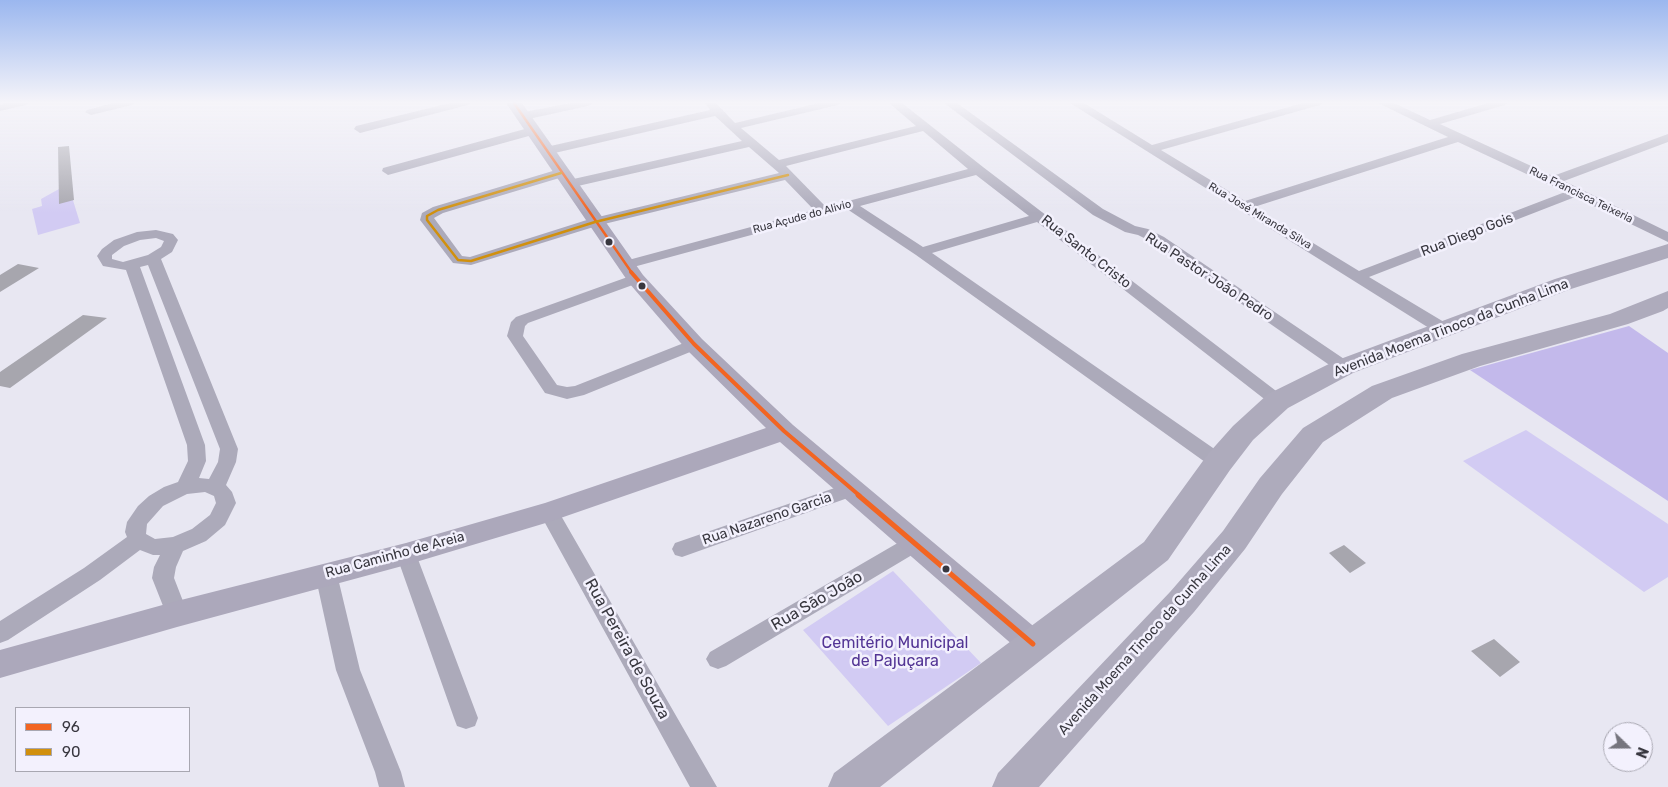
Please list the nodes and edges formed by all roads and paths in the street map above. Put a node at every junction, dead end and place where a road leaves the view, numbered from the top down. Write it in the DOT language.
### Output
graph roads {
  1 [pos="494,140"];
  2 [pos="538,140"];
  3 [pos="746,140"];
  4 [pos="875,140"];
  5 [pos="941,140"];
  6 [pos="1000,140"];
  7 [pos="1135,140"];
  8 [pos="1187,140"];
  9 [pos="1452,140"];
  10 [pos="1461,140"];
  11 [pos="1663,140"];
  12 [pos="750,143"];
  13 [pos="1151,150"];
  14 [pos="777,164"];
  15 [pos="978,170"];
  16 [pos="388,171"];
  17 [pos="788,174"];
  18 [pos="565,178"];
  19 [pos="1553,181"];
  20 [pos="1576,192"];
  21 [pos="848,204"];
  22 [pos="1243,206"];
  23 [pos="822,210"];
  24 [pos="1040,217"];
  25 [pos="595,222"];
  26 [pos="1668,238"];
  27 [pos="1668,251"];
  28 [pos="921,252"];
  29 [pos="153,258"];
  30 [pos="132,265"];
  31 [pos="631,272"];
  32 [pos="1358,276"];
  33 [pos="1663,305"];
  34 [pos="1443,329"];
  35 [pos="694,344"];
  36 [pos="1344,367"];
  37 [pos="1278,401"];
  38 [pos="784,431"];
  39 [pos="1219,462"];
  40 [pos="186,487"];
  41 [pos="215,487"];
  42 [pos="852,489"];
  43 [pos="549,512"];
  44 [pos="139,540"];
  45 [pos="916,543"];
  46 [pos="175,545"];
  47 [pos="682,549"];
  48 [pos="406,554"];
  49 [pos="326,574"];
  50 [pos="178,614"];
  51 [pos="0,633"];
  52 [pos="1033,644"];
  53 [pos="718,659"];
  54 [pos="0,664"];
  55 [pos="466,718"];
  56 [pos="392,787"];
  57 [pos="704,787"];
  58 [pos="848,787"];
  59 [pos="1012,787"];
  1 -- 16 [label="street"];
  2 -- 18 [label="street"];
  3 -- 12 [label="street"];
  4 -- 14 [label="street"];
  5 -- 15 [label="street, Rua Santo Cristo"];
  6 -- 36 [label="street, Rua Pastor João Pedro"];
  7 -- 13 [label="street, Rua José Miranda Silva"];
  8 -- 13 [label="street"];
  9 -- 22 [label="street"];
  10 -- 19 [label="street, Rua Francisca Teixeria"];
  11 -- 19 [label="street"];
  12 -- 14 [label="street"];
  12 -- 18 [label="street"];
  13 -- 22 [label="street, Rua José Miranda Silva"];
  14 -- 17 [label="street"];
  15 -- 21 [label="street, Rua Açude do Alivio"];
  15 -- 24 [label="street, Rua Santo Cristo"];
  17 -- 23 [label="street"];
  17 -- 25 [label="street"];
  18 -- 25 [label="street"];
  18 -- 25 [label="street"];
  19 -- 20 [label="street, Rua Francisca Teixeria"];
  20 -- 26 [label="street, Rua Francisca Teixeria"];
  20 -- 32 [label="street, Rua Diego Gois"];
  21 -- 23 [label="street, Rua Açude do Alivio"];
  21 -- 28 [label="street"];
  22 -- 32 [label="street, Rua José Miranda Silva"];
  23 -- 31 [label="street, Rua Açude do Alivio"];
  24 -- 28 [label="street"];
  24 -- 37 [label="street, Rua Santo Cristo"];
  25 -- 31 [label="street"];
  27 -- 34 [label="main road, Avenida Moema Tinoco da Cunha Lima"];
  28 -- 39 [label="street"];
  29 -- 30 [label="street"];
  29 -- 30 [label="street"];
  29 -- 41 [label="street"];
  30 -- 40 [label="street"];
  31 -- 35 [label="street"];
  31 -- 35 [label="street, Rua Açude do Alivio"];
  32 -- 34 [label="street, Rua José Miranda Silva"];
  33 -- 59 [label="main road, Avenida Moema Tinoco da Cunha Lima"];
  34 -- 36 [label="main road, Avenida Moema Tinoco da Cunha Lima"];
  35 -- 38 [label="street"];
  36 -- 37 [label="main road, Avenida Moema Tinoco da Cunha Lima"];
  37 -- 39 [label="main road, Avenida Moema Tinoco da Cunha Lima"];
  38 -- 42 [label="street"];
  38 -- 43 [label="street, Rua Caminho de Areia"];
  39 -- 52 [label="main road, Avenida Moema Tinoco da Cunha Lima"];
  40 -- 41 [label="street"];
  40 -- 44 [label="street"];
  41 -- 46 [label="street"];
  42 -- 45 [label="street"];
  42 -- 47 [label="street, Rua Nazareno Garcia"];
  43 -- 48 [label="street, Rua Caminho de Areia"];
  43 -- 57 [label="street, Rua Pereira de Souza"];
  44 -- 46 [label="street"];
  44 -- 51 [label="street"];
  45 -- 52 [label="street"];
  45 -- 53 [label="street, Rua São João"];
  46 -- 50 [label="street"];
  48 -- 49 [label="street, Rua Caminho de Areia"];
  48 -- 55 [label="street"];
  49 -- 50 [label="street, Rua Caminho de Areia"];
  49 -- 56 [label="street"];
  50 -- 54 [label="street, Rua Caminho de Areia"];
  52 -- 58 [label="main road, Avenida Moema Tinoco da Cunha Lima"];
}
